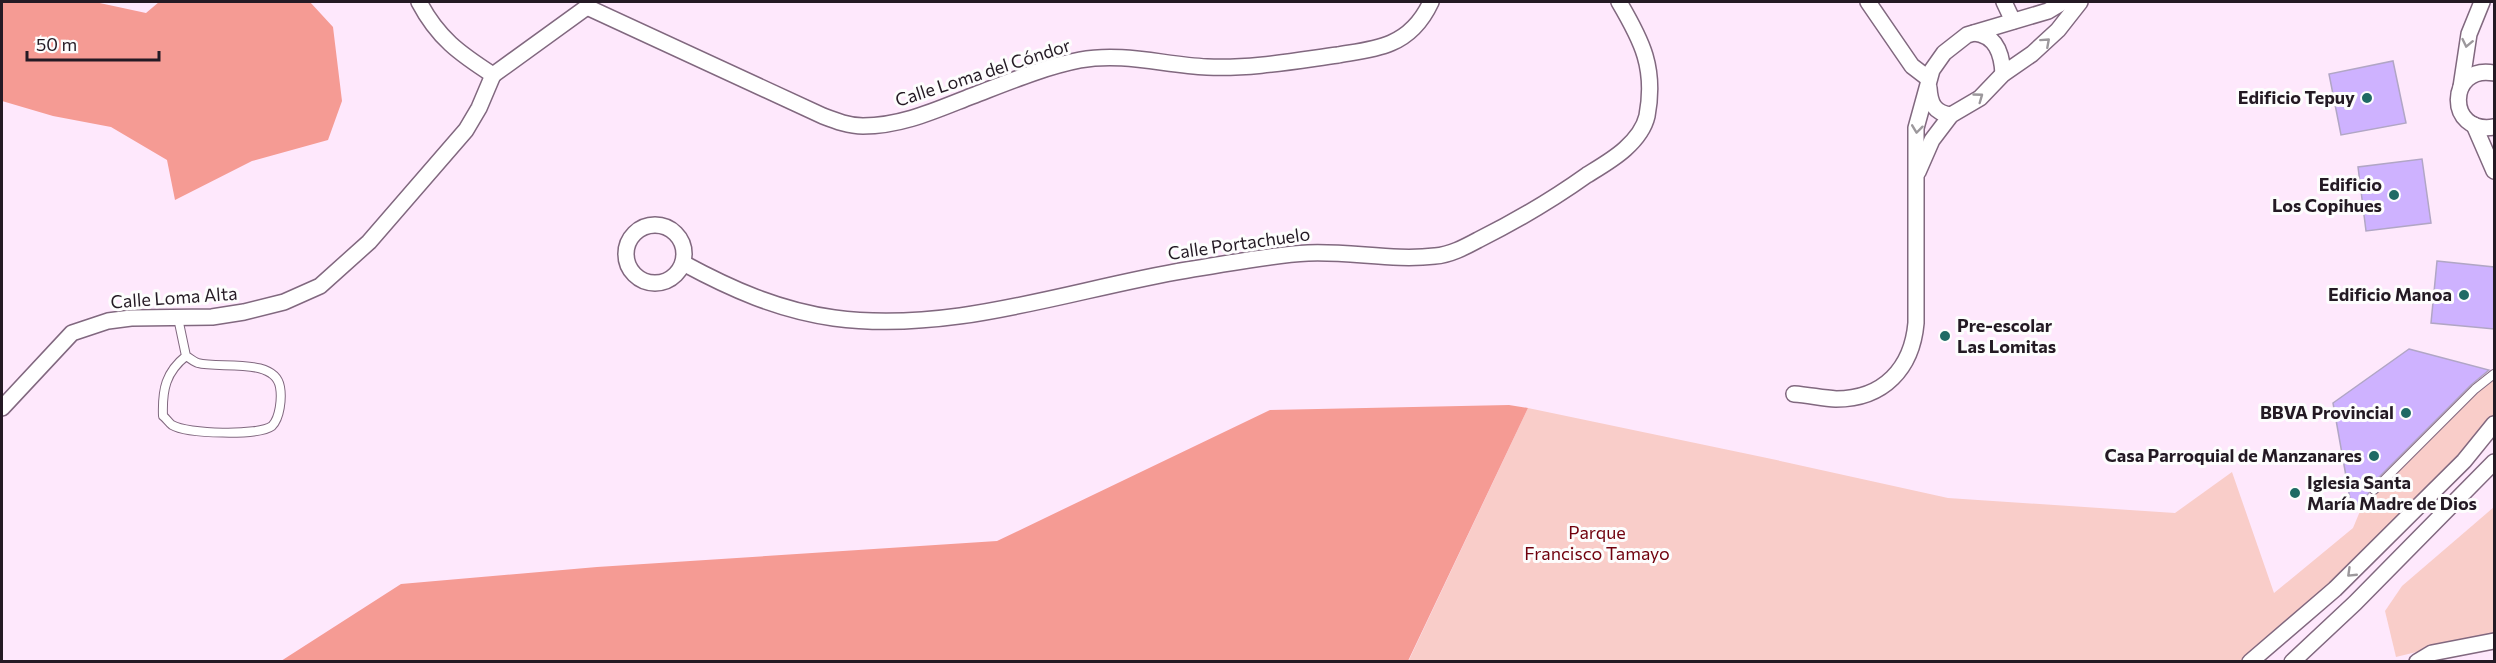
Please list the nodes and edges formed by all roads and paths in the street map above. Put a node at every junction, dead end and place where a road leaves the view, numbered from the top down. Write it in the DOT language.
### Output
graph roads {
  1 [pos="419,2"];
  2 [pos="1431,2"];
  3 [pos="1619,2"];
  4 [pos="1868,2"];
  5 [pos="2004,2"];
  6 [pos="2063,2"];
  7 [pos="2080,2"];
  8 [pos="2482,2"];
  9 [pos="587,4"];
  10 [pos="2013,21"];
  11 [pos="1974,33"];
  12 [pos="2494,73"];
  13 [pos="2003,74"];
  14 [pos="493,75"];
  15 [pos="1929,79"];
  16 [pos="2461,87"];
  17 [pos="1951,115"];
  18 [pos="2474,125"];
  19 [pos="2494,127"];
  20 [pos="2494,171"];
  21 [pos="1915,180"];
  22 [pos="683,263"];
  23 [pos="178,318"];
  24 [pos="186,356"];
  25 [pos="2494,374"];
  26 [pos="1794,394"];
  27 [pos="2,408"];
  28 [pos="2494,424"];
  29 [pos="2494,462"];
  30 [pos="2374,490"];
  31 [pos="2494,641"];
  32 [pos="2250,662"];
  33 [pos="2292,662"];
  34 [pos="2417,662"];
  1 -- 14 [label="street"];
  2 -- 9 [label="street, Calle Loma del Cóndor"];
  3 -- 22 [label="street, Calle Portachuelo"];
  4 -- 15 [label="street"];
  5 -- 10 [label="street"];
  6 -- 10 [label="street"];
  13 -- 7 [label="street, one-way"];
  8 -- 16 [label="street, one-way"];
  9 -- 14 [label="street, Calle Loma del Cóndor"];
  10 -- 11 [label="street"];
  11 -- 13 [label="street"];
  11 -- 15 [label="street"];
  12 -- 16 [label="street"];
  17 -- 13 [label="street, one-way"];
  14 -- 23 [label="street, Calle Loma Alta"];
  15 -- 17 [label="street"];
  15 -- 21 [label="street, one-way"];
  16 -- 18 [label="street"];
  17 -- 21 [label="street"];
  18 -- 19 [label="street"];
  18 -- 20 [label="street"];
  21 -- 26 [label="street"];
  23 -- 24 [label="lane"];
  23 -- 27 [label="street, Calle Loma Alta"];
  24 -- 24 [label="lane"];
  25 -- 30 [label="lane"];
  28 -- 32 [label="street, one-way"];
  29 -- 33 [label="street"];
  31 -- 34 [label="street"];
}
